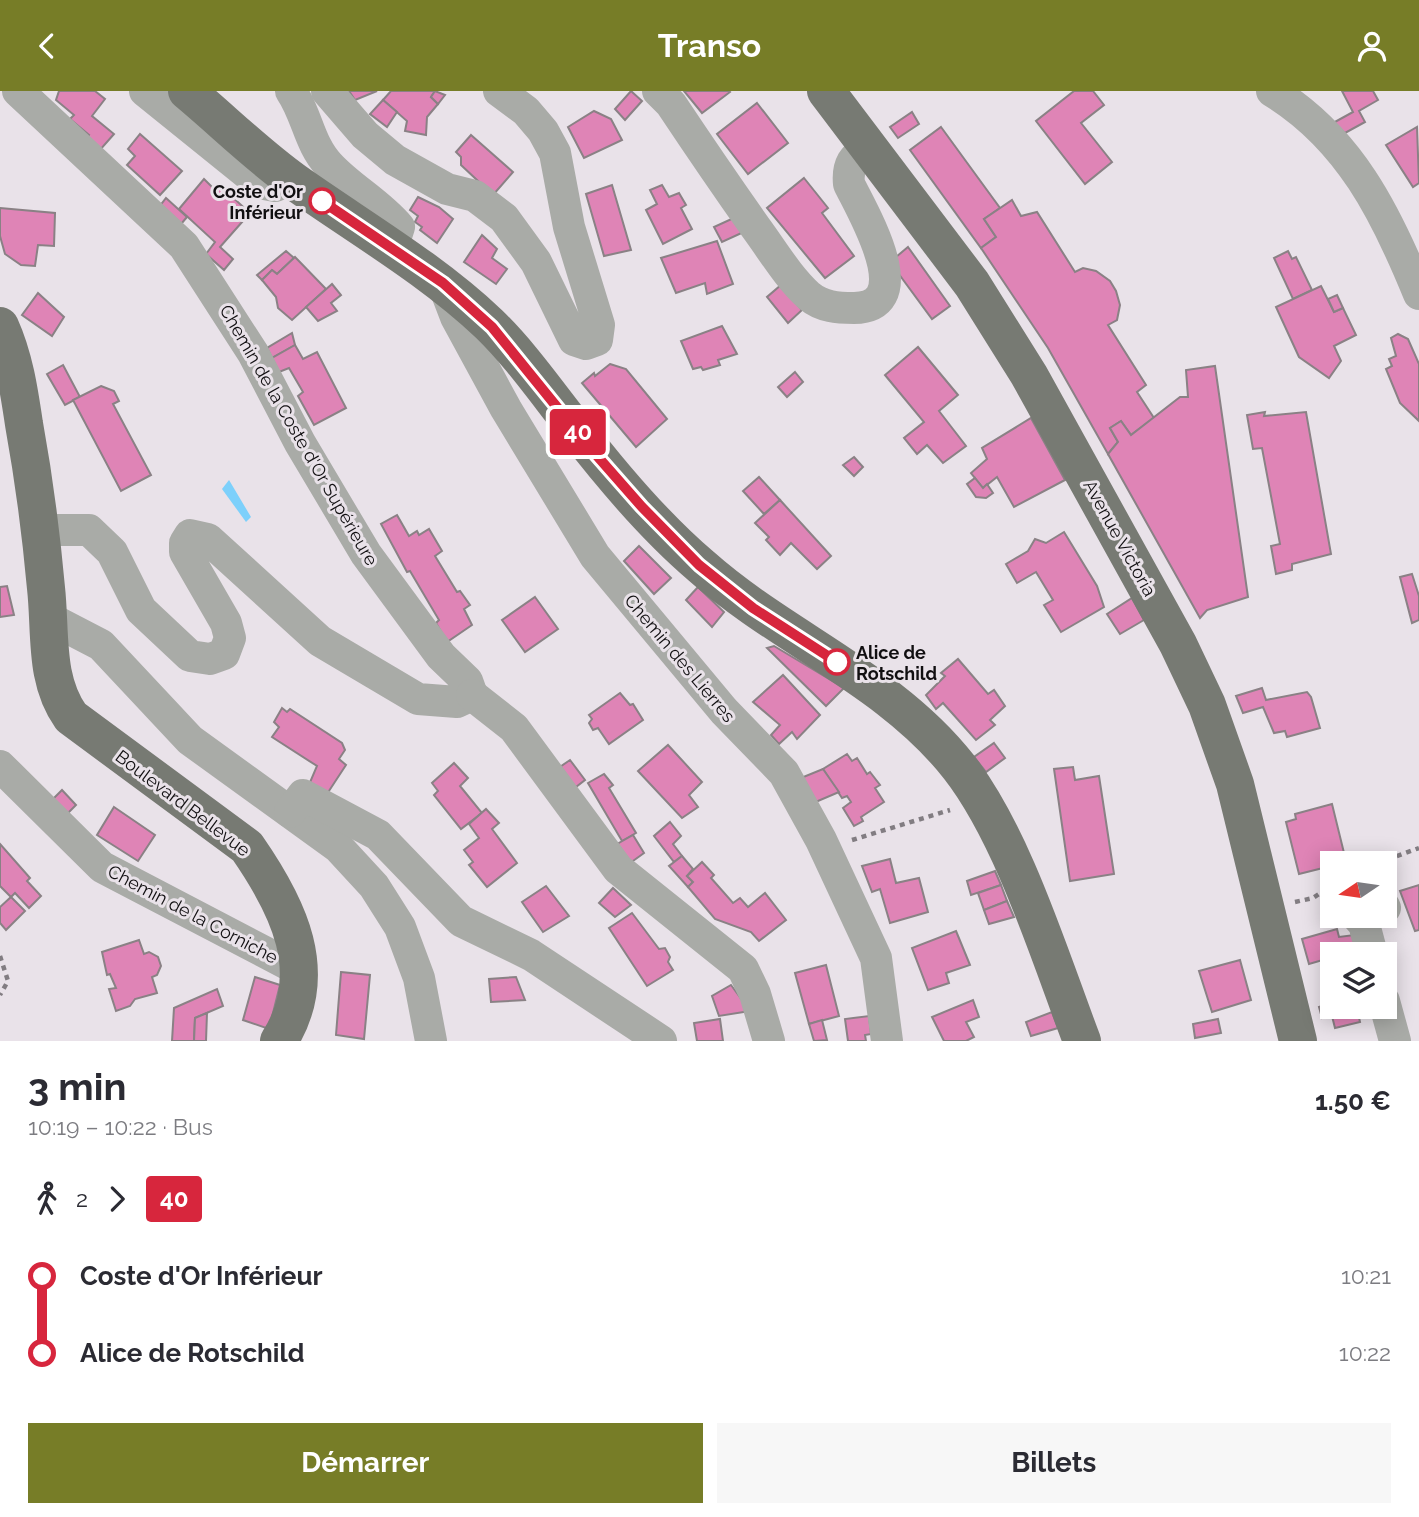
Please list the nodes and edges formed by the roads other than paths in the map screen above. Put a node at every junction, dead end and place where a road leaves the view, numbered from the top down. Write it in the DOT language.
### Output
graph roads {
  1 [pos="18,91"];
  2 [pos="145,91"];
  3 [pos="187,91"];
  4 [pos="291,91"];
  5 [pos="327,91"];
  6 [pos="499,91"];
  7 [pos="658,91"];
  8 [pos="826,91"];
  9 [pos="1272,91"];
  10 [pos="868,146"];
  11 [pos="291,179"];
  12 [pos="392,249"];
  13 [pos="443,283"];
  14 [pos="1419,294"];
  15 [pos="0,325"];
  16 [pos="41,530"];
  17 [pos="49,618"];
  18 [pos="472,695"];
  19 [pos="0,766"];
  20 [pos="290,812"];
  21 [pos="299,970"];
  22 [pos="1389,1019"];
  23 [pos="278,1041"];
  24 [pos="431,1041"];
  25 [pos="661,1041"];
  26 [pos="769,1041"];
  27 [pos="887,1041"];
  28 [pos="1082,1041"];
  29 [pos="1298,1041"];
  30 [pos="1395,1041"];
  1 -- 18 [label="street, Chemin de la Coste d'Or Supérieure"];
  2 -- 11 [label="street"];
  3 -- 11 [label="main road"];
  4 -- 12 [label="street"];
  5 -- 6 [label="street"];
  7 -- 10 [label="street"];
  8 -- 10 [label="main road, Avenue Victoria"];
  9 -- 14 [label="street"];
  10 -- 29 [label="main road, Avenue Victoria"];
  11 -- 12 [label="main road"];
  12 -- 13 [label="main road"];
  13 -- 27 [label="street, Chemin des Lierres"];
  13 -- 28 [label="main road"];
  15 -- 16 [label="main road, Boulevard Bellevue"];
  16 -- 17 [label="main road, Boulevard Bellevue"];
  16 -- 18 [label="street"];
  17 -- 20 [label="street"];
  17 -- 21 [label="main road, Boulevard Bellevue"];
  18 -- 26 [label="street, Chemin de la Coste d'Or Supérieure"];
  19 -- 21 [label="street, Chemin de la Corniche"];
  20 -- 24 [label="street"];
  20 -- 25 [label="street"];
  21 -- 23 [label="main road, Boulevard Bellevue"];
  22 -- 30 [label="street"];
}
